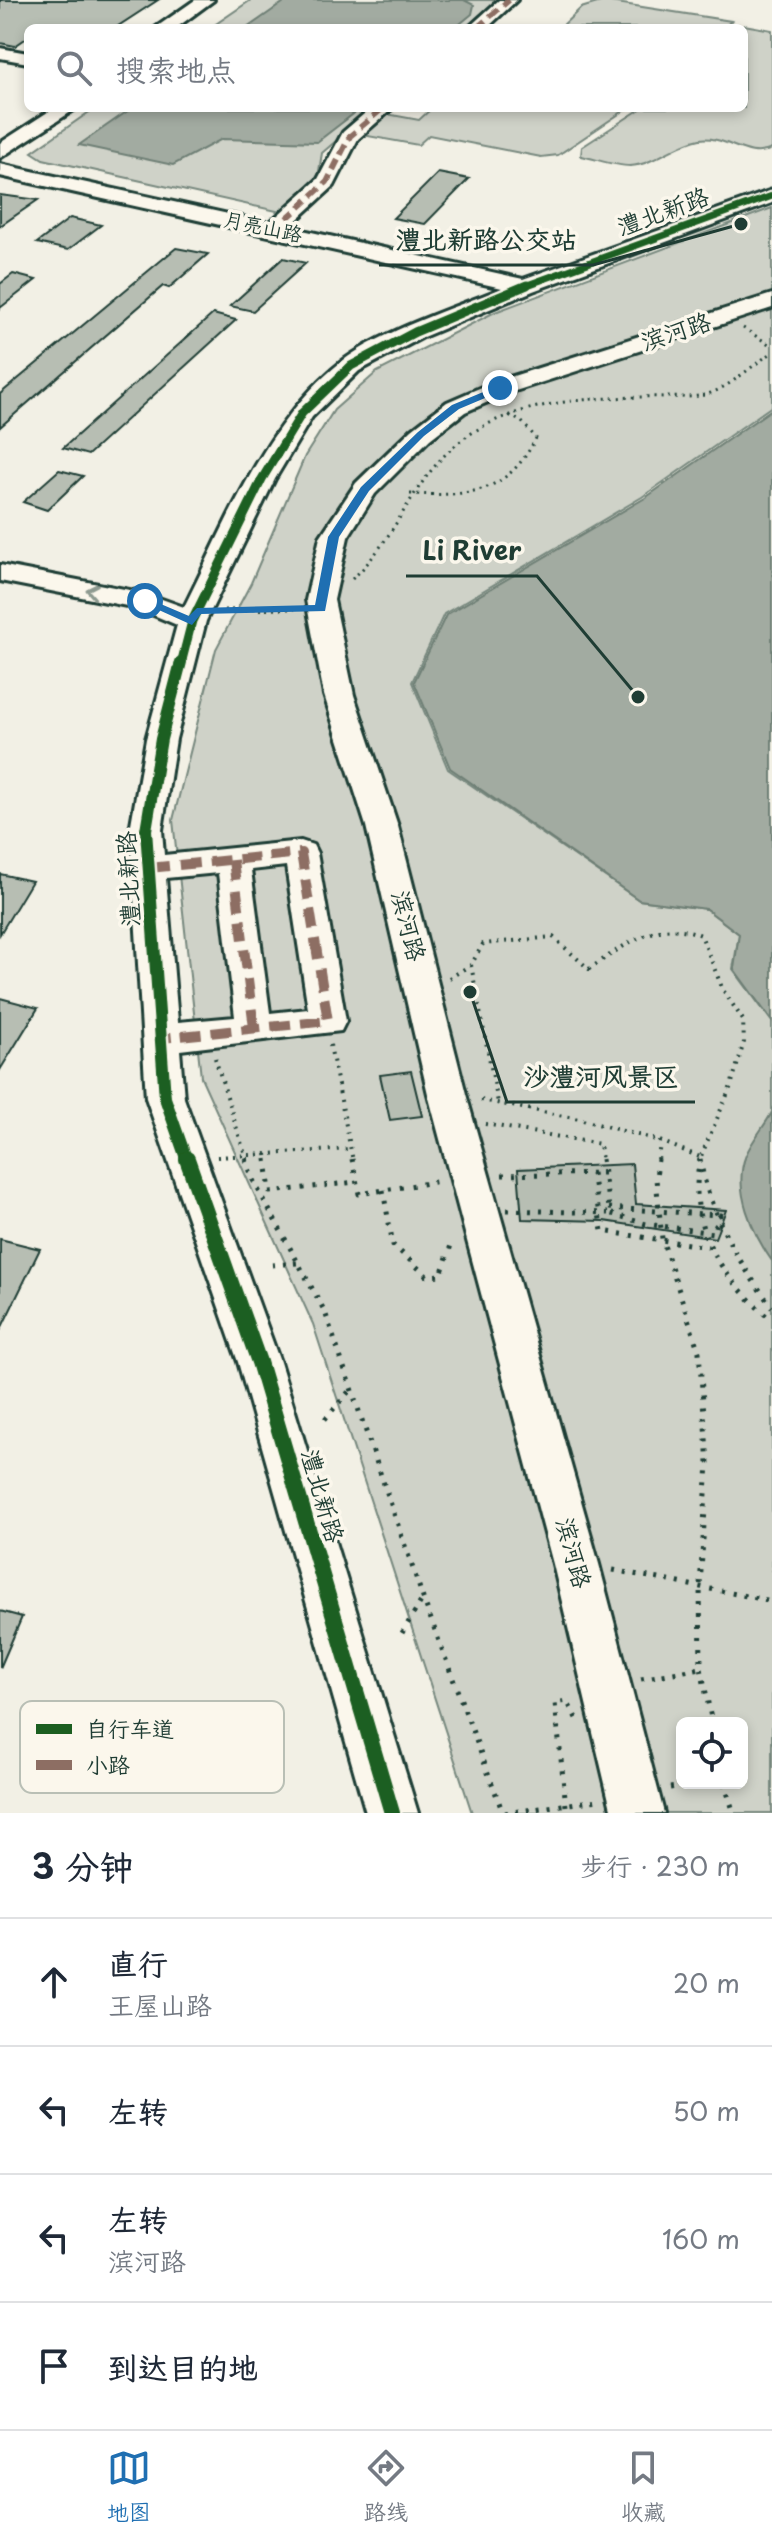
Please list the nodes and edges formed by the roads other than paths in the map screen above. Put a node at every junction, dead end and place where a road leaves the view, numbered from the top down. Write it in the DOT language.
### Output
graph roads {
  1 [pos="206,0"];
  2 [pos="228,0"];
  3 [pos="509,0"];
  4 [pos="170,24"];
  5 [pos="192,24"];
  6 [pos="482,24"];
  7 [pos="0,53"];
  8 [pos="24,57"];
  9 [pos="37,112"];
  10 [pos="61,112"];
  11 [pos="378,112"];
  12 [pos="0,137"];
  13 [pos="0,152"];
  14 [pos="0,170"];
  15 [pos="772,196"];
  16 [pos="274,230"];
  17 [pos="525,286"];
  18 [pos="772,301"];
  19 [pos="0,573"];
  20 [pos="0,594"];
  21 [pos="195,616"];
  22 [pos="233,860"];
  23 [pos="149,868"];
  24 [pos="254,1028"];
  25 [pos="161,1038"];
  26 [pos="392,1813"];
  27 [pos="638,1813"];
  1 -- 4 [label="street"];
  2 -- 5 [label="street"];
  3 -- 6 [label="street"];
  7 -- 8 [label="street"];
  9 -- 12 [label="street"];
  10 -- 13 [label="street"];
  11 -- 16 [label="street"];
  14 -- 16 [label="street, 月亮山路"];
  15 -- 17 [label="street, 澧北新路"];
  16 -- 17 [label="street, 月亮山路"];
  17 -- 21 [label="street, 澧北新路"];
  18 -- 27 [label="street, 滨河路"];
  21 -- 19 [label="street, one-way"];
  20 -- 21 [label="street"];
  21 -- 23 [label="street, 澧北新路"];
  22 -- 23 [label="street"];
  22 -- 24 [label="street"];
  22 -- 24 [label="street"];
  23 -- 25 [label="street, 澧北新路"];
  24 -- 25 [label="street"];
  25 -- 26 [label="street, 澧北新路"];
}
